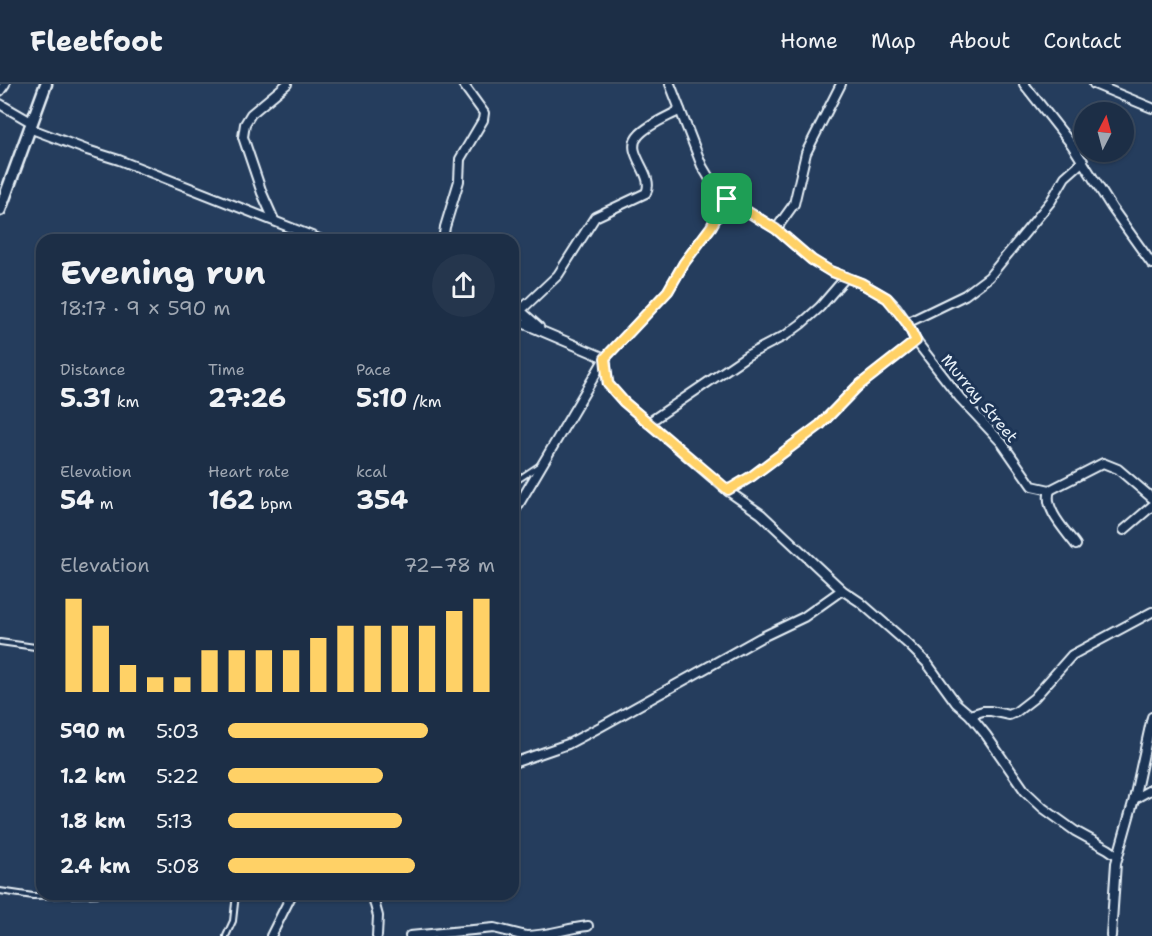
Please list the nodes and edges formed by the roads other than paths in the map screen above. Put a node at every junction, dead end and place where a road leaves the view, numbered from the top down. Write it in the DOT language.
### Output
graph roads {
  1 [pos="5,84"];
  2 [pos="46,84"];
  3 [pos="287,84"];
  4 [pos="463,84"];
  5 [pos="670,84"];
  6 [pos="841,84"];
  7 [pos="1024,84"];
  8 [pos="1094,84"];
  9 [pos="0,91"];
  10 [pos="0,104"];
  11 [pos="1152,108"];
  12 [pos="680,110"];
  13 [pos="30,125"];
  14 [pos="1074,148"];
  15 [pos="1082,162"];
  16 [pos="1084,162"];
  17 [pos="727,199"];
  18 [pos="0,210"];
  19 [pos="274,220"];
  20 [pos="776,229"];
  21 [pos="308,234"];
  22 [pos="444,234"];
  23 [pos="1152,264"];
  24 [pos="846,277"];
  25 [pos="520,310"];
  26 [pos="519,320"];
  27 [pos="907,323"];
  28 [pos="542,330"];
  29 [pos="916,341"];
  30 [pos="605,358"];
  31 [pos="648,423"];
  32 [pos="541,465"];
  33 [pos="519,479"];
  34 [pos="728,490"];
  35 [pos="1050,490"];
  36 [pos="1152,498"];
  37 [pos="519,504"];
  38 [pos="1152,506"];
  39 [pos="1124,530"];
  40 [pos="1076,545"];
  41 [pos="842,590"];
  42 [pos="1152,612"];
  43 [pos="0,642"];
  44 [pos="36,647"];
  45 [pos="970,716"];
  46 [pos="1152,717"];
  47 [pos="519,761"];
  48 [pos="1152,789"];
  49 [pos="1134,799"];
  50 [pos="1118,856"];
  51 [pos="0,891"];
  52 [pos="36,896"];
  53 [pos="235,900"];
  54 [pos="289,900"];
  55 [pos="374,900"];
  56 [pos="588,926"];
  57 [pos="566,934"];
  58 [pos="226,936"];
  59 [pos="271,936"];
  60 [pos="377,936"];
  61 [pos="410,936"];
  62 [pos="526,936"];
  63 [pos="1111,936"];
  1 -- 9 [label="street"];
  2 -- 13 [label="street"];
  3 -- 19 [label="street"];
  4 -- 22 [label="street"];
  5 -- 12 [label="street, Murray Street"];
  6 -- 20 [label="street"];
  7 -- 14 [label="street"];
  8 -- 11 [label="street"];
  10 -- 13 [label="street"];
  12 -- 17 [label="street, Murray Street"];
  12 -- 25 [label="street"];
  13 -- 18 [label="street"];
  13 -- 19 [label="street"];
  15 -- 27 [label="street"];
  16 -- 23 [label="street"];
  17 -- 20 [label="street, Murray Street"];
  17 -- 30 [label="street"];
  19 -- 21 [label="street"];
  20 -- 24 [label="street, Murray Street"];
  24 -- 27 [label="street, Murray Street"];
  24 -- 31 [label="street"];
  25 -- 28 [label="street"];
  26 -- 28 [label="street"];
  27 -- 29 [label="street, Murray Street"];
  28 -- 30 [label="street"];
  29 -- 34 [label="street"];
  29 -- 35 [label="street, Murray Street"];
  30 -- 31 [label="street"];
  30 -- 32 [label="street"];
  31 -- 34 [label="street"];
  32 -- 33 [label="lane"];
  32 -- 37 [label="street"];
  34 -- 41 [label="street"];
  35 -- 36 [label="street"];
  35 -- 40 [label="street"];
  38 -- 39 [label="street"];
  41 -- 45 [label="street"];
  41 -- 47 [label="street"];
  42 -- 45 [label="street"];
  43 -- 44 [label="lane"];
  45 -- 50 [label="street"];
  46 -- 49 [label="street"];
  48 -- 49 [label="street"];
  49 -- 50 [label="street"];
  50 -- 63 [label="street"];
  51 -- 52 [label="lane"];
  53 -- 58 [label="lane"];
  54 -- 59 [label="street"];
  55 -- 60 [label="street"];
  56 -- 57 [label="street"];
  57 -- 62 [label="street"];
  61 -- 62 [label="street"];
}
